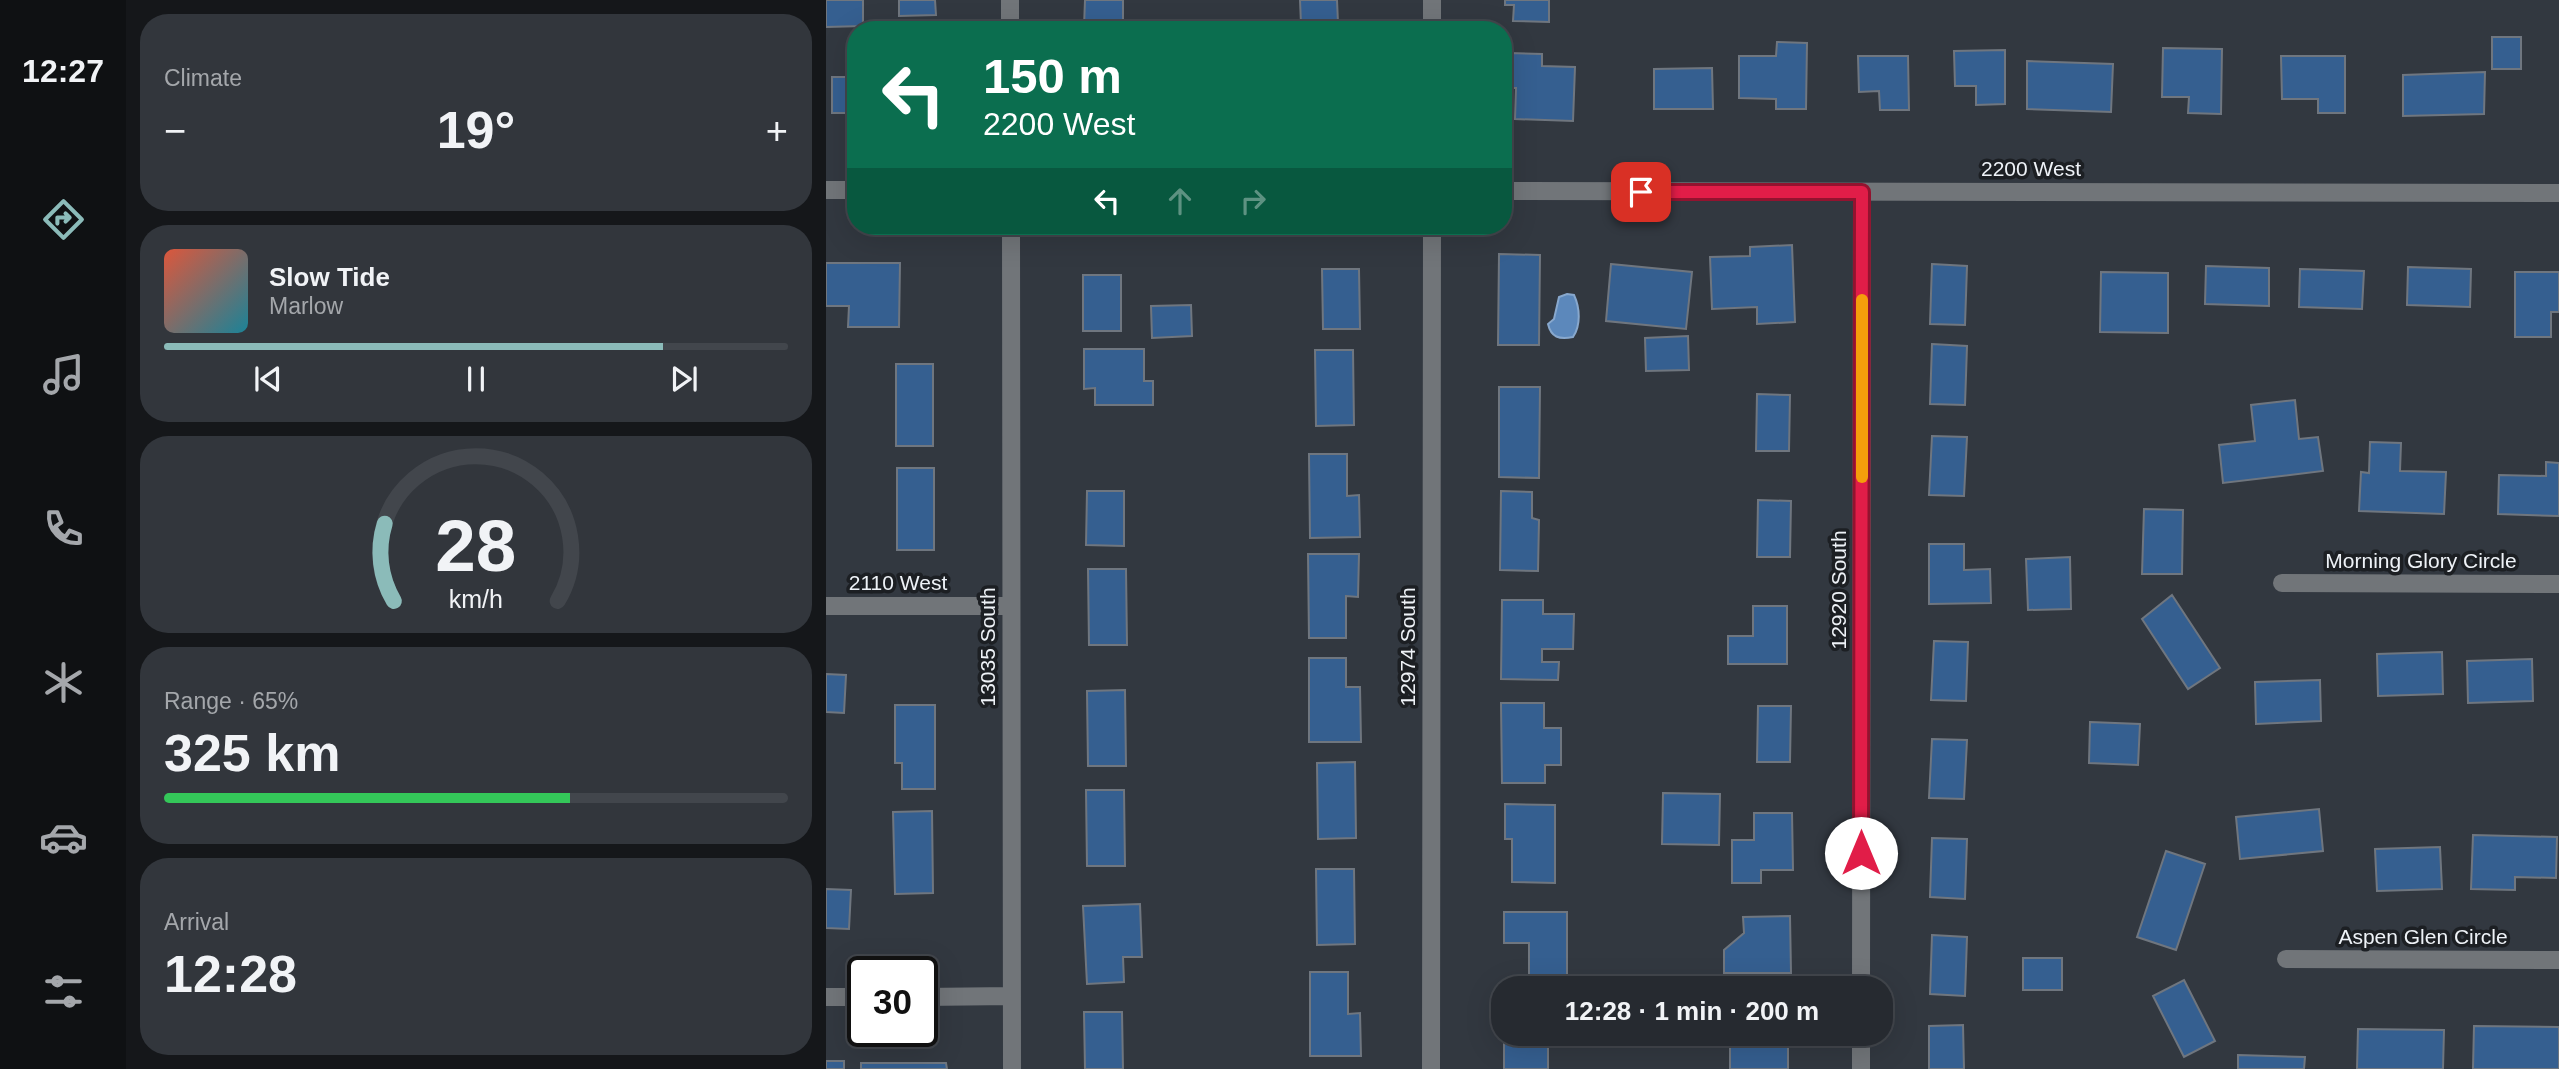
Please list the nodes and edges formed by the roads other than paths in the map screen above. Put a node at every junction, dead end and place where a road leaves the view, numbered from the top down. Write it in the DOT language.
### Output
graph roads {
  1 [pos="1010,0"];
  2 [pos="1432,0"];
  3 [pos="1010,21"];
  4 [pos="1432,21"];
  5 [pos="826,190"];
  6 [pos="847,190"];
  7 [pos="1512,191"];
  8 [pos="1862,192"];
  9 [pos="2559,192"];
  10 [pos="1011,235"];
  11 [pos="1432,235"];
  12 [pos="2282,583"];
  13 [pos="2559,584"];
  14 [pos="826,606"];
  15 [pos="1011,606"];
  16 [pos="2286,959"];
  17 [pos="2559,960"];
  18 [pos="1861,976"];
  19 [pos="1012,996"];
  20 [pos="826,997"];
  21 [pos="847,997"];
  22 [pos="938,997"];
  23 [pos="1861,1046"];
  24 [pos="1012,1069"];
  25 [pos="1430,1069"];
  26 [pos="1861,1069"];
  1 -- 3 [label="street"];
  2 -- 4 [label="street"];
  5 -- 6 [label="street"];
  7 -- 8 [label="street, 2200 West"];
  8 -- 9 [label="street, 2200 West"];
  8 -- 18 [label="street, 12920 South"];
  10 -- 15 [label="street, 13035 South"];
  11 -- 25 [label="street, 12974 South"];
  12 -- 13 [label="street, Morning Glory Circle"];
  14 -- 15 [label="street, 2110 West"];
  15 -- 19 [label="street, 13035 South"];
  16 -- 17 [label="street, Aspen Glen Circle"];
  19 -- 22 [label="street"];
  19 -- 24 [label="street, 13035 South"];
  20 -- 21 [label="street"];
  23 -- 26 [label="street"];
}
